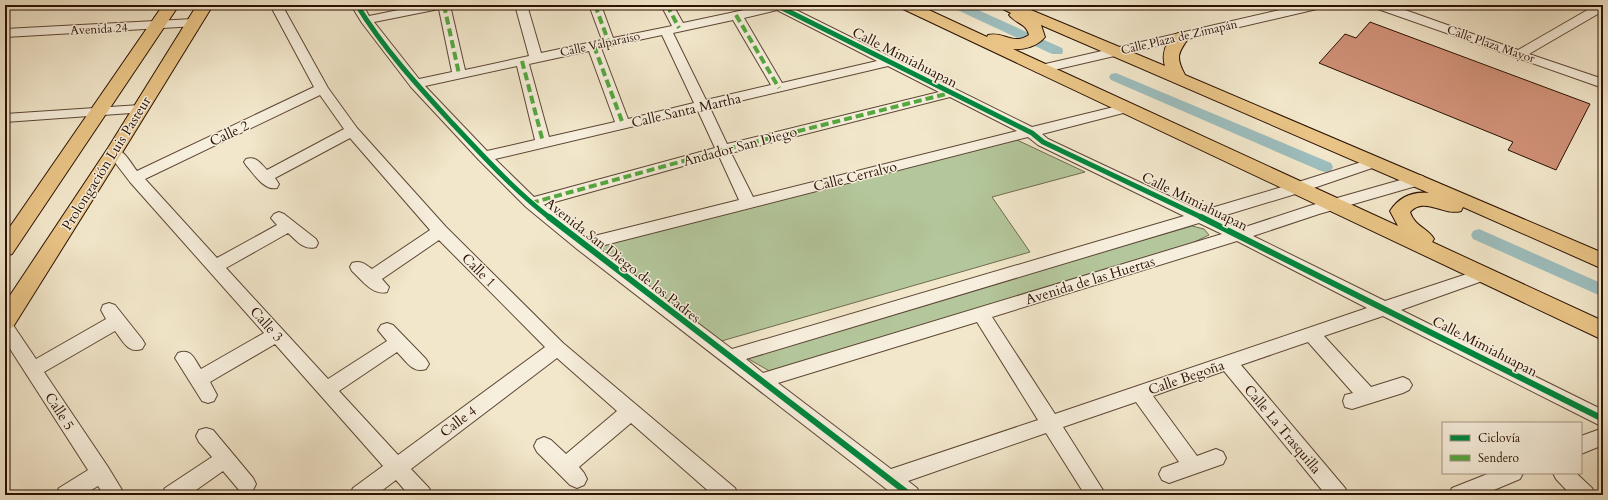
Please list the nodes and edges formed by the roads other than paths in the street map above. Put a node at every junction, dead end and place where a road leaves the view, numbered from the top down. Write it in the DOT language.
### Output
graph roads {
  1 [pos="171,5"];
  2 [pos="205,5"];
  3 [pos="276,5"];
  4 [pos="357,5"];
  5 [pos="442,5"];
  6 [pos="521,5"];
  7 [pos="595,5"];
  8 [pos="667,5"];
  9 [pos="780,5"];
  10 [pos="906,5"];
  11 [pos="998,5"];
  12 [pos="1006,5"];
  13 [pos="1317,5"];
  14 [pos="1379,5"];
  15 [pos="1603,6"];
  16 [pos="921,12"];
  17 [pos="736,15"];
  18 [pos="366,20"];
  19 [pos="193,23"];
  20 [pos="157,26"];
  21 [pos="672,29"];
  22 [pos="5,34"];
  23 [pos="1182,36"];
  24 [pos="609,42"];
  25 [pos="594,46"];
  26 [pos="1115,52"];
  27 [pos="1519,54"];
  28 [pos="536,58"];
  29 [pos="522,61"];
  30 [pos="888,62"];
  31 [pos="1041,69"];
  32 [pos="459,74"];
  33 [pos="1179,80"];
  34 [pos="416,84"];
  35 [pos="1603,84"];
  36 [pos="779,88"];
  37 [pos="322,89"];
  38 [pos="950,94"];
  39 [pos="702,106"];
  40 [pos="1126,108"];
  41 [pos="140,109"];
  42 [pos="98,112"];
  43 [pos="5,118"];
  44 [pos="623,124"];
  45 [pos="352,131"];
  46 [pos="1032,133"];
  47 [pos="543,142"];
  48 [pos="723,150"];
  49 [pos="114,152"];
  50 [pos="484,157"];
  51 [pos="251,162"];
  52 [pos="1376,162"];
  53 [pos="135,178"];
  54 [pos="1418,180"];
  55 [pos="1297,188"];
  56 [pos="748,202"];
  57 [pos="531,203"];
  58 [pos="1332,204"];
  59 [pos="1200,217"];
  60 [pos="440,231"];
  61 [pos="1238,235"];
  62 [pos="310,244"];
  63 [pos="583,245"];
  64 [pos="5,249"];
  65 [pos="1603,261"];
  66 [pos="216,266"];
  67 [pos="358,267"];
  68 [pos="1603,269"];
  69 [pos="1482,276"];
  70 [pos="1385,309"];
  71 [pos="980,313"];
  72 [pos="5,321"];
  73 [pos="5,327"];
  74 [pos="1603,331"];
  75 [pos="277,334"];
  76 [pos="1312,334"];
  77 [pos="136,344"];
  78 [pos="557,348"];
  79 [pos="729,357"];
  80 [pos="184,358"];
  81 [pos="1228,363"];
  82 [pos="420,364"];
  83 [pos="33,369"];
  84 [pos="198,380"];
  85 [pos="761,381"];
  86 [pos="1402,385"];
  87 [pos="327,390"];
  88 [pos="1140,393"];
  89 [pos="208,395"];
  90 [pos="631,411"];
  91 [pos="1603,419"];
  92 [pos="1051,423"];
  93 [pos="206,436"];
  94 [pos="1603,436"];
  95 [pos="1582,445"];
  96 [pos="544,446"];
  97 [pos="1216,458"];
  98 [pos="225,459"];
  99 [pos="1193,466"];
  100 [pos="397,468"];
  101 [pos="101,473"];
  102 [pos="1169,474"];
  103 [pos="1511,474"];
  104 [pos="1564,474"];
  105 [pos="889,479"];
  106 [pos="246,484"];
  107 [pos="66,495"];
  108 [pos="115,495"];
  109 [pos="172,495"];
  110 [pos="360,495"];
  111 [pos="422,495"];
  112 [pos="728,495"];
  113 [pos="910,495"];
  114 [pos="1096,495"];
  115 [pos="1338,495"];
  116 [pos="1459,495"];
  117 [pos="1585,495"];
  1 -- 20 [label="main road"];
  2 -- 19 [label="main road, Prolongación Luis Pasteur"];
  3 -- 37 [label="street, Calle 1"];
  4 -- 18 [label="street, Avenida San Diego de los Padres"];
  5 -- 18 [label="street"];
  5 -- 32 [label="street"];
  6 -- 28 [label="street"];
  7 -- 24 [label="street"];
  8 -- 21 [label="street"];
  9 -- 17 [label="street, Calle Valparaíso"];
  9 -- 30 [label="street, Calle Mimiahuapan"];
  10 -- 16 [label="main road"];
  11 -- 16 [label="main road"];
  12 -- 26 [label="main road"];
  13 -- 23 [label="street, Calle Plaza de Zimapán"];
  14 -- 27 [label="street, Calle Plaza Mayor"];
  15 -- 27 [label="street"];
  16 -- 31 [label="main road"];
  17 -- 21 [label="street, Calle Valparaíso"];
  17 -- 36 [label="street"];
  18 -- 34 [label="street, Avenida San Diego de los Padres"];
  19 -- 20 [label="street, Avenida 24"];
  19 -- 41 [label="main road, Prolongación Luis Pasteur"];
  20 -- 22 [label="street, Avenida 24"];
  20 -- 42 [label="main road"];
  21 -- 24 [label="street, Calle Valparaíso"];
  21 -- 39 [label="street"];
  23 -- 26 [label="street, Calle Plaza de Zimapán"];
  23 -- 33 [label="main road"];
  24 -- 25 [label="street, Calle Valparaíso"];
  25 -- 28 [label="street, Calle Valparaíso"];
  25 -- 44 [label="street"];
  26 -- 31 [label="street, Calle Plaza de Zimapán"];
  26 -- 33 [label="main road"];
  27 -- 35 [label="street, Calle Plaza Mayor"];
  28 -- 29 [label="street, Calle Valparaíso"];
  29 -- 32 [label="street, Calle Valparaíso"];
  29 -- 47 [label="street"];
  30 -- 36 [label="street, Calle Santa Martha"];
  30 -- 38 [label="street, Calle Mimiahuapan"];
  31 -- 40 [label="main road"];
  32 -- 34 [label="street, Calle Valparaíso"];
  33 -- 52 [label="main road"];
  34 -- 50 [label="street, Avenida San Diego de los Padres"];
  36 -- 39 [label="street, Calle Santa Martha"];
  37 -- 45 [label="street, Calle 1"];
  37 -- 53 [label="street, Calle 2"];
  38 -- 46 [label="street, Calle Mimiahuapan"];
  38 -- 48 [label="street, Andador San Diego"];
  39 -- 44 [label="street, Calle Santa Martha"];
  39 -- 48 [label="street"];
  40 -- 46 [label="street, Calle Cerralvo"];
  40 -- 55 [label="main road"];
  41 -- 42 [label="street"];
  41 -- 49 [label="main road, Prolongación Luis Pasteur"];
  42 -- 43 [label="street"];
  42 -- 64 [label="main road"];
  44 -- 47 [label="street, Calle Santa Martha"];
  45 -- 51 [label="street"];
  45 -- 60 [label="street, Calle 1"];
  46 -- 56 [label="street, Calle Cerralvo"];
  46 -- 59 [label="street, Calle Mimiahuapan"];
  47 -- 50 [label="street, Calle Santa Martha"];
  48 -- 56 [label="street"];
  48 -- 57 [label="street, Andador San Diego"];
  49 -- 53 [label="street, Calle 3"];
  49 -- 72 [label="main road, Prolongación Luis Pasteur"];
  50 -- 57 [label="street, Avenida San Diego de los Padres"];
  52 -- 54 [label="main road"];
  52 -- 55 [label="street, Avenida de las Huertas"];
  53 -- 66 [label="street, Calle 3"];
  54 -- 58 [label="street, Avenida de las Huertas"];
  54 -- 65 [label="main road"];
  55 -- 58 [label="main road"];
  55 -- 59 [label="street, Avenida de las Huertas"];
  56 -- 63 [label="street, Calle Cerralvo"];
  57 -- 63 [label="street, Avenida San Diego de los Padres"];
  58 -- 61 [label="street, Avenida de las Huertas"];
  58 -- 69 [label="main road"];
  59 -- 61 [label="street, Calle Mimiahuapan"];
  59 -- 79 [label="street, Avenida de las Huertas"];
  60 -- 67 [label="street"];
  60 -- 78 [label="street, Calle 1"];
  61 -- 70 [label="street, Calle Mimiahuapan"];
  61 -- 71 [label="street, Avenida de las Huertas"];
  62 -- 66 [label="street"];
  63 -- 79 [label="street, Avenida San Diego de los Padres"];
  66 -- 75 [label="street, Calle 3"];
  68 -- 74 [label="main road"];
  69 -- 70 [label="street, Calle Begoña"];
  69 -- 74 [label="main road"];
  70 -- 76 [label="street, Calle Begoña"];
  70 -- 91 [label="street, Calle Mimiahuapan"];
  71 -- 85 [label="street, Avenida de las Huertas"];
  71 -- 92 [label="street"];
  73 -- 83 [label="street, Calle 5"];
  75 -- 84 [label="street"];
  75 -- 87 [label="street, Calle 3"];
  76 -- 81 [label="street, Calle Begoña"];
  76 -- 86 [label="street"];
  77 -- 83 [label="street"];
  78 -- 90 [label="street, Calle 1"];
  78 -- 100 [label="street, Calle 4"];
  79 -- 85 [label="street, Avenida San Diego de los Padres"];
  80 -- 84 [label="street"];
  81 -- 88 [label="street, Calle Begoña"];
  81 -- 115 [label="street, Calle La Trasquilla"];
  82 -- 87 [label="street"];
  83 -- 101 [label="street, Calle 5"];
  84 -- 89 [label="street"];
  85 -- 105 [label="street, Avenida San Diego de los Padres"];
  87 -- 100 [label="street, Calle 3"];
  88 -- 92 [label="street, Calle Begoña"];
  88 -- 99 [label="street"];
  90 -- 96 [label="street"];
  90 -- 112 [label="street, Calle 1"];
  92 -- 105 [label="street, Calle Begoña"];
  92 -- 114 [label="street"];
  93 -- 98 [label="street"];
  94 -- 95 [label="street"];
  97 -- 99 [label="street"];
  98 -- 106 [label="street"];
  98 -- 109 [label="street"];
  99 -- 102 [label="street"];
  100 -- 110 [label="street, Calle 4"];
  100 -- 111 [label="street, Calle 3"];
  101 -- 107 [label="street"];
  101 -- 108 [label="street, Calle 5"];
  103 -- 116 [label="street"];
  104 -- 117 [label="street"];
  105 -- 113 [label="street, Avenida San Diego de los Padres"];
}
